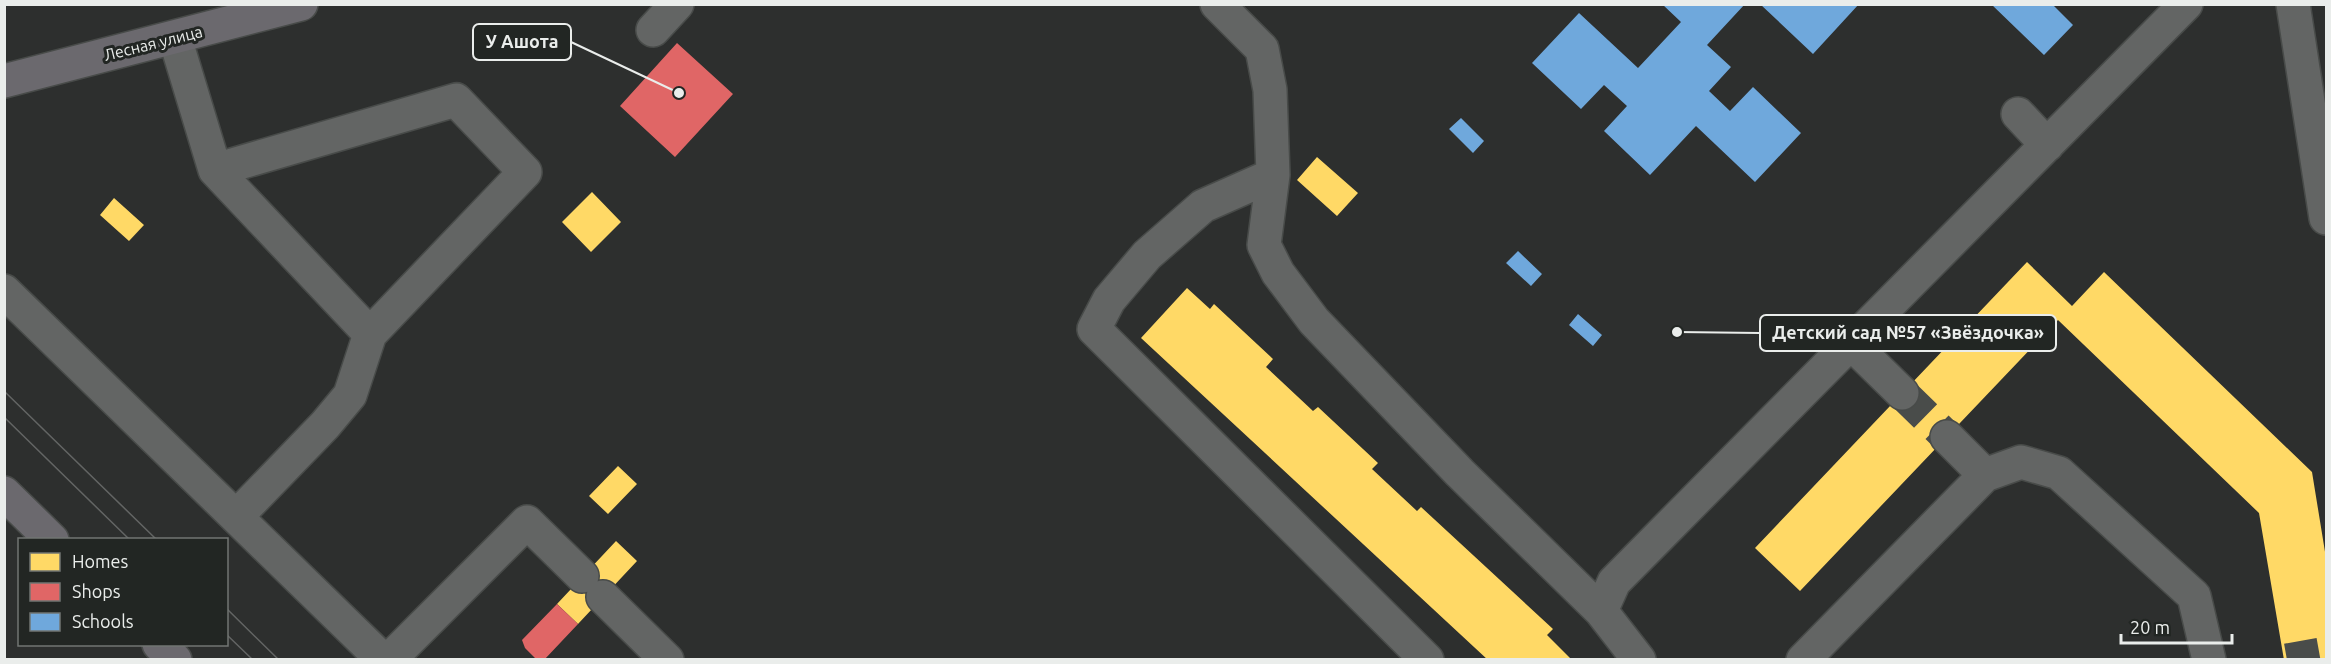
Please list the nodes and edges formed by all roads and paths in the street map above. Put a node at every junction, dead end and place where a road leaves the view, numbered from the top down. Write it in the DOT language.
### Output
graph roads {
  1 [pos="302,4"];
  2 [pos="677,4"];
  3 [pos="1217,4"];
  4 [pos="2186,4"];
  5 [pos="2293,4"];
  6 [pos="653,30"];
  7 [pos="175,38"];
  8 [pos="4,81"];
  9 [pos="2018,114"];
  10 [pos="2047,145"];
  11 [pos="215,170"];
  12 [pos="1273,175"];
  13 [pos="2326,218"];
  14 [pos="4,291"];
  15 [pos="370,334"];
  16 [pos="1851,343"];
  17 [pos="1902,393"];
  18 [pos="1947,437"];
  19 [pos="1985,475"];
  20 [pos="4,493"];
  21 [pos="236,517"];
  22 [pos="50,538"];
  23 [pos="1601,611"];
  24 [pos="160,646"];
  25 [pos="175,660"];
  26 [pos="382,660"];
  27 [pos="389,660"];
  28 [pos="667,660"];
  29 [pos="1427,660"];
  30 [pos="1639,660"];
  31 [pos="1803,660"];
  32 [pos="2210,660"];
  1 -- 7 [label="main road, Лесная улица"];
  2 -- 6 [label="lane"];
  3 -- 12 [label="lane"];
  4 -- 10 [label="lane"];
  5 -- 13 [label="lane"];
  7 -- 8 [label="main road, Лесная улица"];
  7 -- 11 [label="lane"];
  9 -- 10 [label="lane"];
  10 -- 16 [label="lane"];
  11 -- 15 [label="lane"];
  11 -- 15 [label="lane"];
  12 -- 23 [label="lane"];
  12 -- 29 [label="lane"];
  14 -- 21 [label="lane"];
  15 -- 21 [label="lane"];
  16 -- 17 [label="lane"];
  16 -- 23 [label="lane"];
  18 -- 19 [label="lane"];
  19 -- 31 [label="lane"];
  19 -- 32 [label="lane"];
  20 -- 22 [label="main road"];
  21 -- 26 [label="lane"];
  23 -- 30 [label="lane"];
  24 -- 25 [label="main road"];
  27 -- 28 [label="lane"];
}
